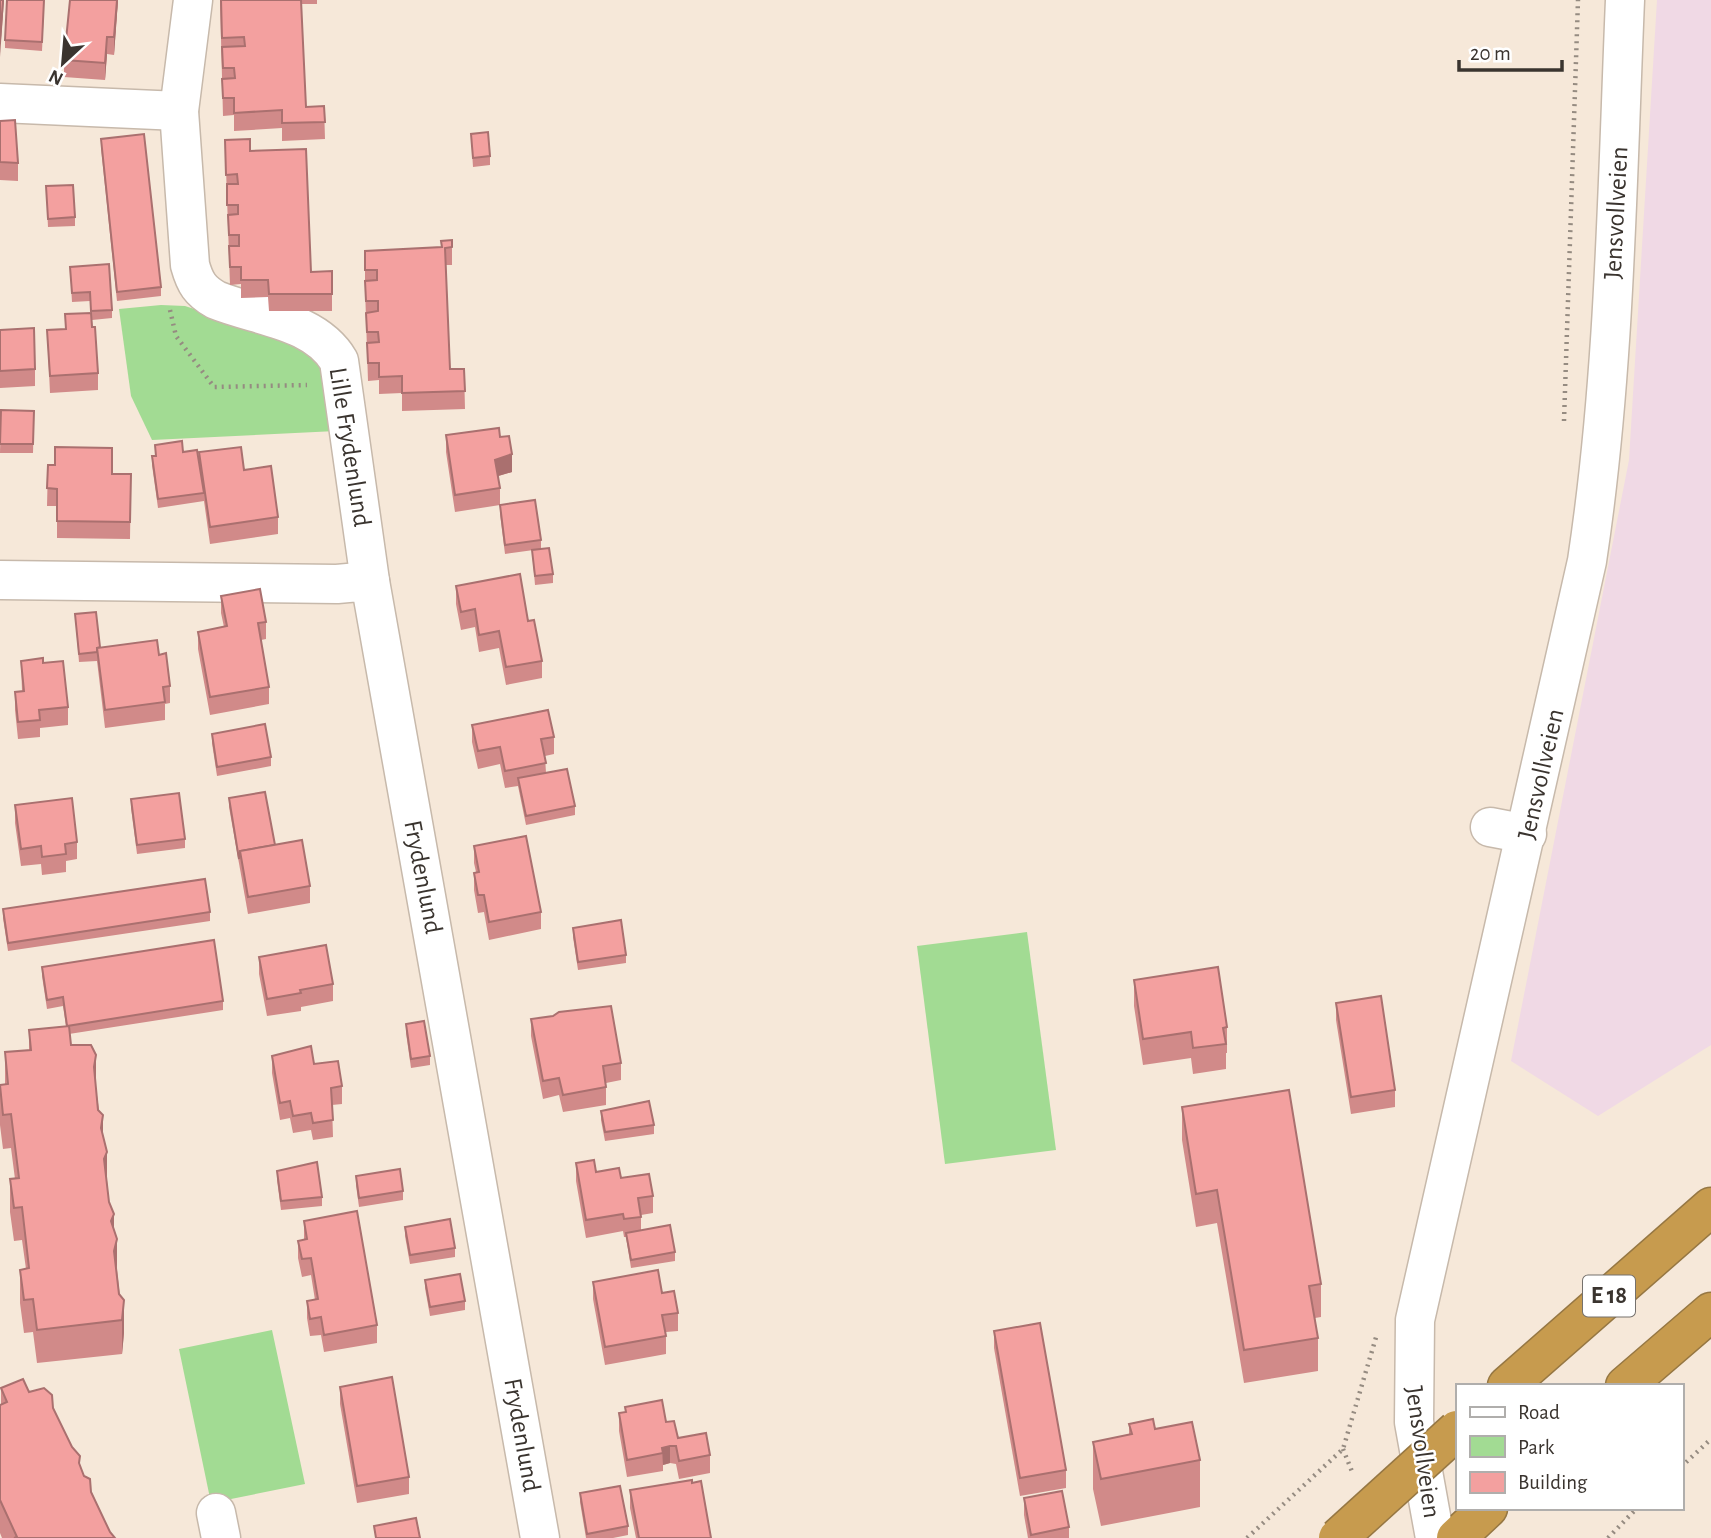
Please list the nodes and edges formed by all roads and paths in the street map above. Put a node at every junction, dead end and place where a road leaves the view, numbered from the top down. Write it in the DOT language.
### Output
graph roads {
  1 [pos="193,0"];
  2 [pos="1578,0"];
  3 [pos="1625,0"];
  4 [pos="0,103"];
  5 [pos="179,111"];
  6 [pos="195,282"];
  7 [pos="343,384"];
  8 [pos="1563,430"];
  9 [pos="0,580"];
  10 [pos="370,581"];
  11 [pos="1711,1207"];
  12 [pos="1711,1312"];
  13 [pos="1380,1323"];
  14 [pos="1509,1384"];
  15 [pos="1627,1384"];
  16 [pos="1456,1431"];
  17 [pos="1711,1438"];
  18 [pos="1683,1465"];
  19 [pos="1486,1510"];
  20 [pos="1635,1510"];
  21 [pos="540,1538"];
  22 [pos="1247,1538"];
  23 [pos="1338,1538"];
  24 [pos="1435,1538"];
  25 [pos="1456,1538"];
  26 [pos="1608,1538"];
  1 -- 5 [label="street"];
  2 -- 8 [label="path"];
  3 -- 24 [label="street, Jensvollveien"];
  4 -- 5 [label="street"];
  5 -- 6 [label="street"];
  6 -- 7 [label="street, Lille Frydenlund"];
  6 -- 7 [label="path"];
  7 -- 10 [label="street, Lille Frydenlund"];
  9 -- 10 [label="street"];
  10 -- 21 [label="street, Frydenlund"];
  11 -- 14 [label="highway, E 18"];
  12 -- 15 [label="highway"];
  13 -- 22 [label="path"];
  16 -- 23 [label="highway, bridge"];
  17 -- 18 [label="path"];
  19 -- 25 [label="highway"];
  20 -- 26 [label="path"];
}
